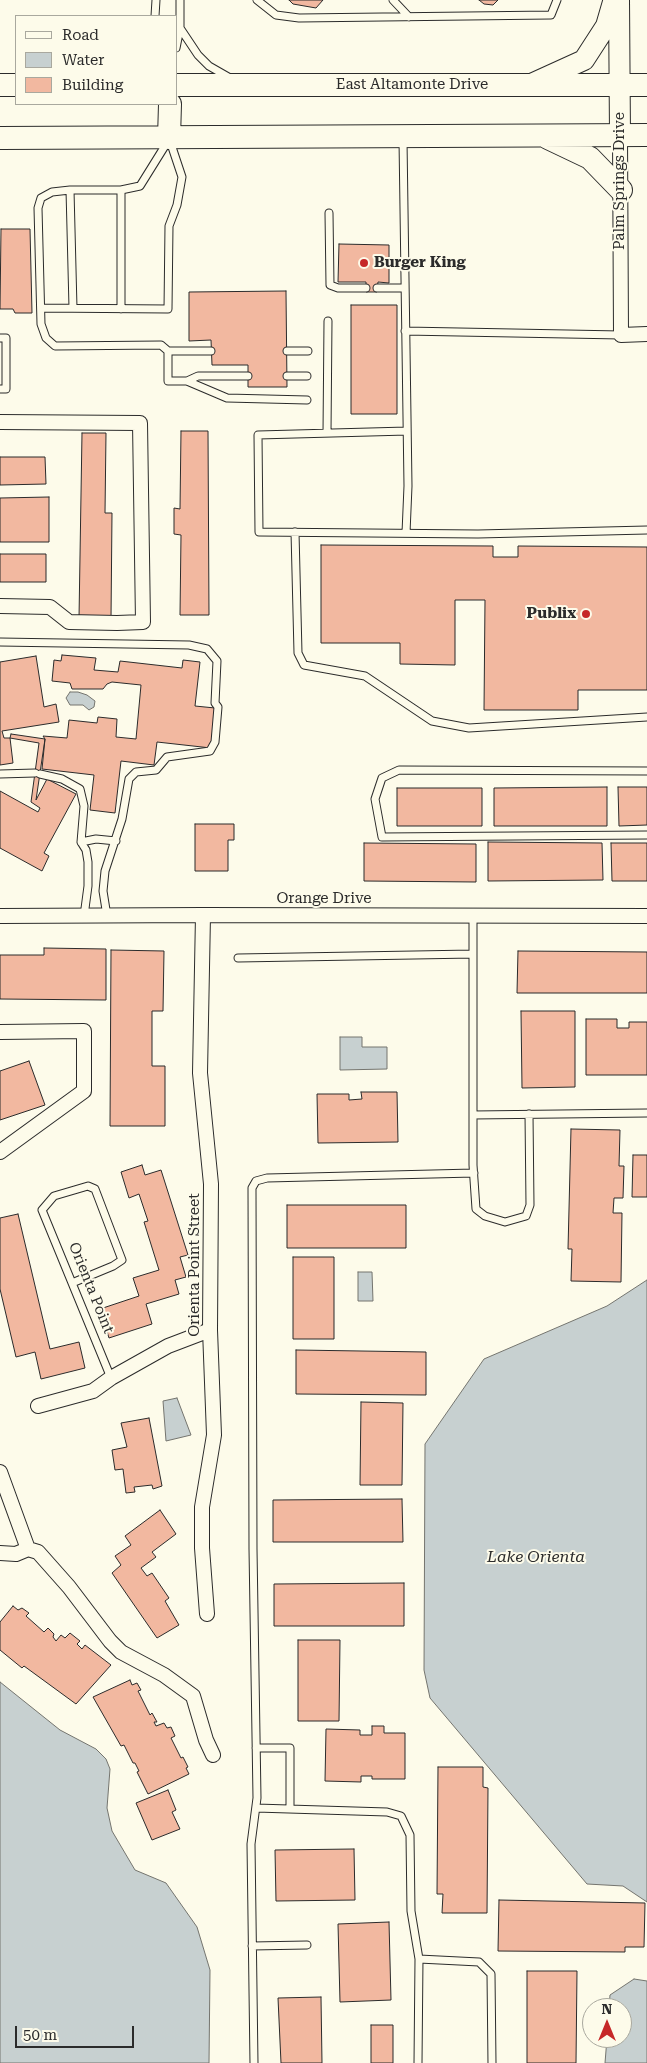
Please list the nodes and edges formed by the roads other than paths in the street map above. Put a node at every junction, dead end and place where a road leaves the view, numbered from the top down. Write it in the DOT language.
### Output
graph roads {
  1 [pos="156,0"];
  2 [pos="180,0"];
  3 [pos="257,0"];
  4 [pos="393,0"];
  5 [pos="557,0"];
  6 [pos="614,0"];
  7 [pos="619,0"];
  8 [pos="156,15"];
  9 [pos="409,17"];
  10 [pos="180,28"];
  11 [pos="178,38"];
  12 [pos="0,85"];
  13 [pos="15,85"];
  14 [pos="178,85"];
  15 [pos="243,85"];
  16 [pos="529,85"];
  17 [pos="620,85"];
  18 [pos="647,85"];
  19 [pos="170,105"];
  20 [pos="620,135"];
  21 [pos="647,135"];
  22 [pos="542,136"];
  23 [pos="403,137"];
  24 [pos="0,138"];
  25 [pos="170,138"];
  26 [pos="70,190"];
  27 [pos="121,190"];
  28 [pos="621,190"];
  29 [pos="329,213"];
  30 [pos="366,288"];
  31 [pos="377,288"];
  32 [pos="405,288"];
  33 [pos="41,308"];
  34 [pos="73,308"];
  35 [pos="122,309"];
  36 [pos="328,321"];
  37 [pos="405,332"];
  38 [pos="647,334"];
  39 [pos="621,335"];
  40 [pos="0,338"];
  41 [pos="168,351"];
  42 [pos="211,351"];
  43 [pos="287,351"];
  44 [pos="308,351"];
  45 [pos="248,376"];
  46 [pos="288,376"];
  47 [pos="307,376"];
  48 [pos="187,381"];
  49 [pos="0,389"];
  50 [pos="307,400"];
  51 [pos="0,422"];
  52 [pos="407,431"];
  53 [pos="327,433"];
  54 [pos="647,530"];
  55 [pos="295,532"];
  56 [pos="406,533"];
  57 [pos="0,606"];
  58 [pos="0,642"];
  59 [pos="647,717"];
  60 [pos="647,771"];
  61 [pos="0,774"];
  62 [pos="647,835"];
  63 [pos="116,841"];
  64 [pos="81,842"];
  65 [pos="203,915"];
  66 [pos="0,916"];
  67 [pos="84,916"];
  68 [pos="107,916"];
  69 [pos="473,916"];
  70 [pos="647,916"];
  71 [pos="473,954"];
  72 [pos="238,958"];
  73 [pos="0,1032"];
  74 [pos="647,1113"];
  75 [pos="529,1114"];
  76 [pos="473,1115"];
  77 [pos="0,1152"];
  78 [pos="474,1173"];
  79 [pos="72,1283"];
  80 [pos="210,1330"];
  81 [pos="111,1378"];
  82 [pos="38,1406"];
  83 [pos="0,1472"];
  84 [pos="28,1549"];
  85 [pos="0,1553"];
  86 [pos="208,1614"];
  87 [pos="256,1748"];
  88 [pos="213,1755"];
  89 [pos="256,1808"];
  90 [pos="290,1809"];
  91 [pos="307,1945"];
  92 [pos="252,1946"];
  93 [pos="419,1959"];
  94 [pos="254,2063"];
  95 [pos="418,2063"];
  96 [pos="492,2063"];
  1 -- 8 [label="lane"];
  2 -- 10 [label="lane"];
  3 -- 9 [label="lane"];
  4 -- 9 [label="lane"];
  5 -- 9 [label="lane"];
  6 -- 16 [label="main road"];
  7 -- 17 [label="main road, Palm Springs Drive"];
  10 -- 11 [label="lane"];
  10 -- 15 [label="lane"];
  12 -- 13 [label="main road"];
  14 -- 15 [label="main road, East Altamonte Drive"];
  15 -- 16 [label="main road, East Altamonte Drive"];
  16 -- 17 [label="main road, East Altamonte Drive"];
  17 -- 18 [label="main road, East Altamonte Drive"];
  17 -- 20 [label="main road, Palm Springs Drive"];
  19 -- 25 [label="main road"];
  20 -- 21 [label="main road"];
  20 -- 22 [label="main road"];
  20 -- 28 [label="street, Palm Springs Drive"];
  22 -- 23 [label="main road"];
  22 -- 28 [label="main road"];
  23 -- 25 [label="main road"];
  23 -- 32 [label="lane"];
  24 -- 25 [label="main road"];
  25 -- 27 [label="lane"];
  25 -- 35 [label="lane"];
  26 -- 27 [label="lane"];
  26 -- 33 [label="lane"];
  26 -- 34 [label="lane"];
  27 -- 35 [label="lane"];
  28 -- 39 [label="street, Palm Springs Drive"];
  29 -- 30 [label="lane"];
  31 -- 32 [label="lane"];
  32 -- 37 [label="lane"];
  33 -- 34 [label="lane"];
  33 -- 41 [label="lane"];
  34 -- 35 [label="lane"];
  36 -- 53 [label="lane"];
  37 -- 39 [label="lane"];
  37 -- 52 [label="lane"];
  38 -- 39 [label="street"];
  40 -- 49 [label="lane"];
  41 -- 42 [label="lane"];
  41 -- 48 [label="lane"];
  43 -- 44 [label="lane"];
  45 -- 48 [label="lane"];
  46 -- 47 [label="lane"];
  48 -- 50 [label="lane"];
  51 -- 57 [label="street"];
  52 -- 53 [label="lane"];
  52 -- 56 [label="lane"];
  53 -- 55 [label="lane"];
  54 -- 56 [label="lane"];
  55 -- 56 [label="lane"];
  55 -- 59 [label="lane"];
  58 -- 63 [label="lane"];
  60 -- 62 [label="lane"];
  61 -- 64 [label="lane"];
  63 -- 64 [label="lane"];
  63 -- 68 [label="lane"];
  64 -- 67 [label="lane"];
  65 -- 68 [label="street, Orange Drive"];
  65 -- 69 [label="street, Orange Drive"];
  65 -- 80 [label="street, Orienta Point Street"];
  66 -- 67 [label="street, Orange Drive"];
  67 -- 68 [label="street, Orange Drive"];
  69 -- 70 [label="street, Orange Drive"];
  69 -- 71 [label="lane"];
  71 -- 72 [label="lane"];
  71 -- 76 [label="lane"];
  73 -- 77 [label="street"];
  74 -- 75 [label="lane"];
  75 -- 76 [label="lane"];
  75 -- 78 [label="lane"];
  76 -- 78 [label="lane"];
  78 -- 87 [label="lane"];
  79 -- 79 [label="lane, Orienta Point"];
  79 -- 81 [label="lane, Orienta Point"];
  80 -- 81 [label="street"];
  80 -- 86 [label="street, Orienta Point Street"];
  81 -- 82 [label="street"];
  83 -- 84 [label="street"];
  84 -- 85 [label="street"];
  84 -- 88 [label="street"];
  87 -- 89 [label="lane"];
  87 -- 90 [label="lane"];
  89 -- 90 [label="lane"];
  89 -- 92 [label="lane"];
  90 -- 93 [label="lane"];
  91 -- 92 [label="lane"];
  92 -- 94 [label="lane"];
  93 -- 95 [label="lane"];
  93 -- 96 [label="lane"];
}
